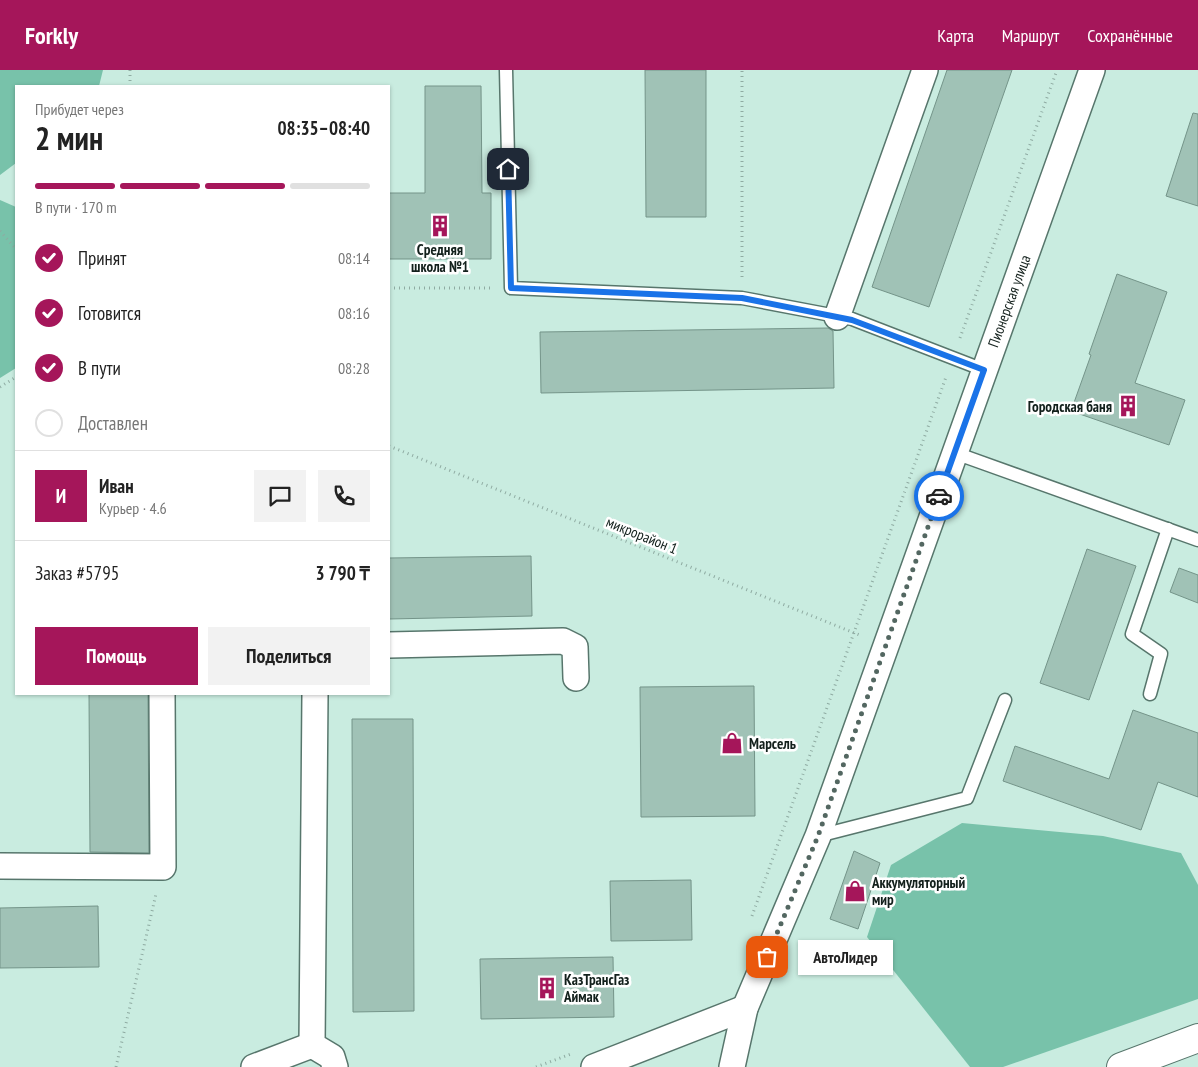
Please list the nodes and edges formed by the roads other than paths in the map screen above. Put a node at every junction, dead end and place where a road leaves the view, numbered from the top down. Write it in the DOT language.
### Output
graph roads {
  1 [pos="506,70"];
  2 [pos="925,70"];
  3 [pos="1092,70"];
  4 [pos="837,317"];
  5 [pos="984,370"];
  6 [pos="955,453"];
  7 [pos="1168,529"];
  8 [pos="1198,540"];
  9 [pos="390,645"];
  10 [pos="576,678"];
  11 [pos="1150,694"];
  12 [pos="162,695"];
  13 [pos="315,695"];
  14 [pos="1005,700"];
  15 [pos="818,836"];
  16 [pos="0,866"];
  17 [pos="745,1008"];
  18 [pos="1198,1038"];
  19 [pos="312,1045"];
  20 [pos="254,1067"];
  21 [pos="335,1067"];
  22 [pos="594,1067"];
  23 [pos="732,1067"];
  24 [pos="1121,1067"];
  1 -- 4 [label="lane"];
  2 -- 4 [label="street"];
  3 -- 5 [label="street, Пионерская улица"];
  4 -- 5 [label="lane"];
  5 -- 6 [label="street, Пионерская улица"];
  6 -- 7 [label="lane"];
  6 -- 15 [label="street, Пионерская улица"];
  7 -- 8 [label="lane"];
  7 -- 11 [label="lane"];
  9 -- 10 [label="street"];
  12 -- 16 [label="street"];
  13 -- 19 [label="street"];
  14 -- 15 [label="lane"];
  15 -- 17 [label="street, Пионерская улица"];
  17 -- 22 [label="street"];
  17 -- 23 [label="street, Пионерская улица"];
  18 -- 24 [label="street"];
  19 -- 20 [label="street"];
  19 -- 21 [label="street"];
}
